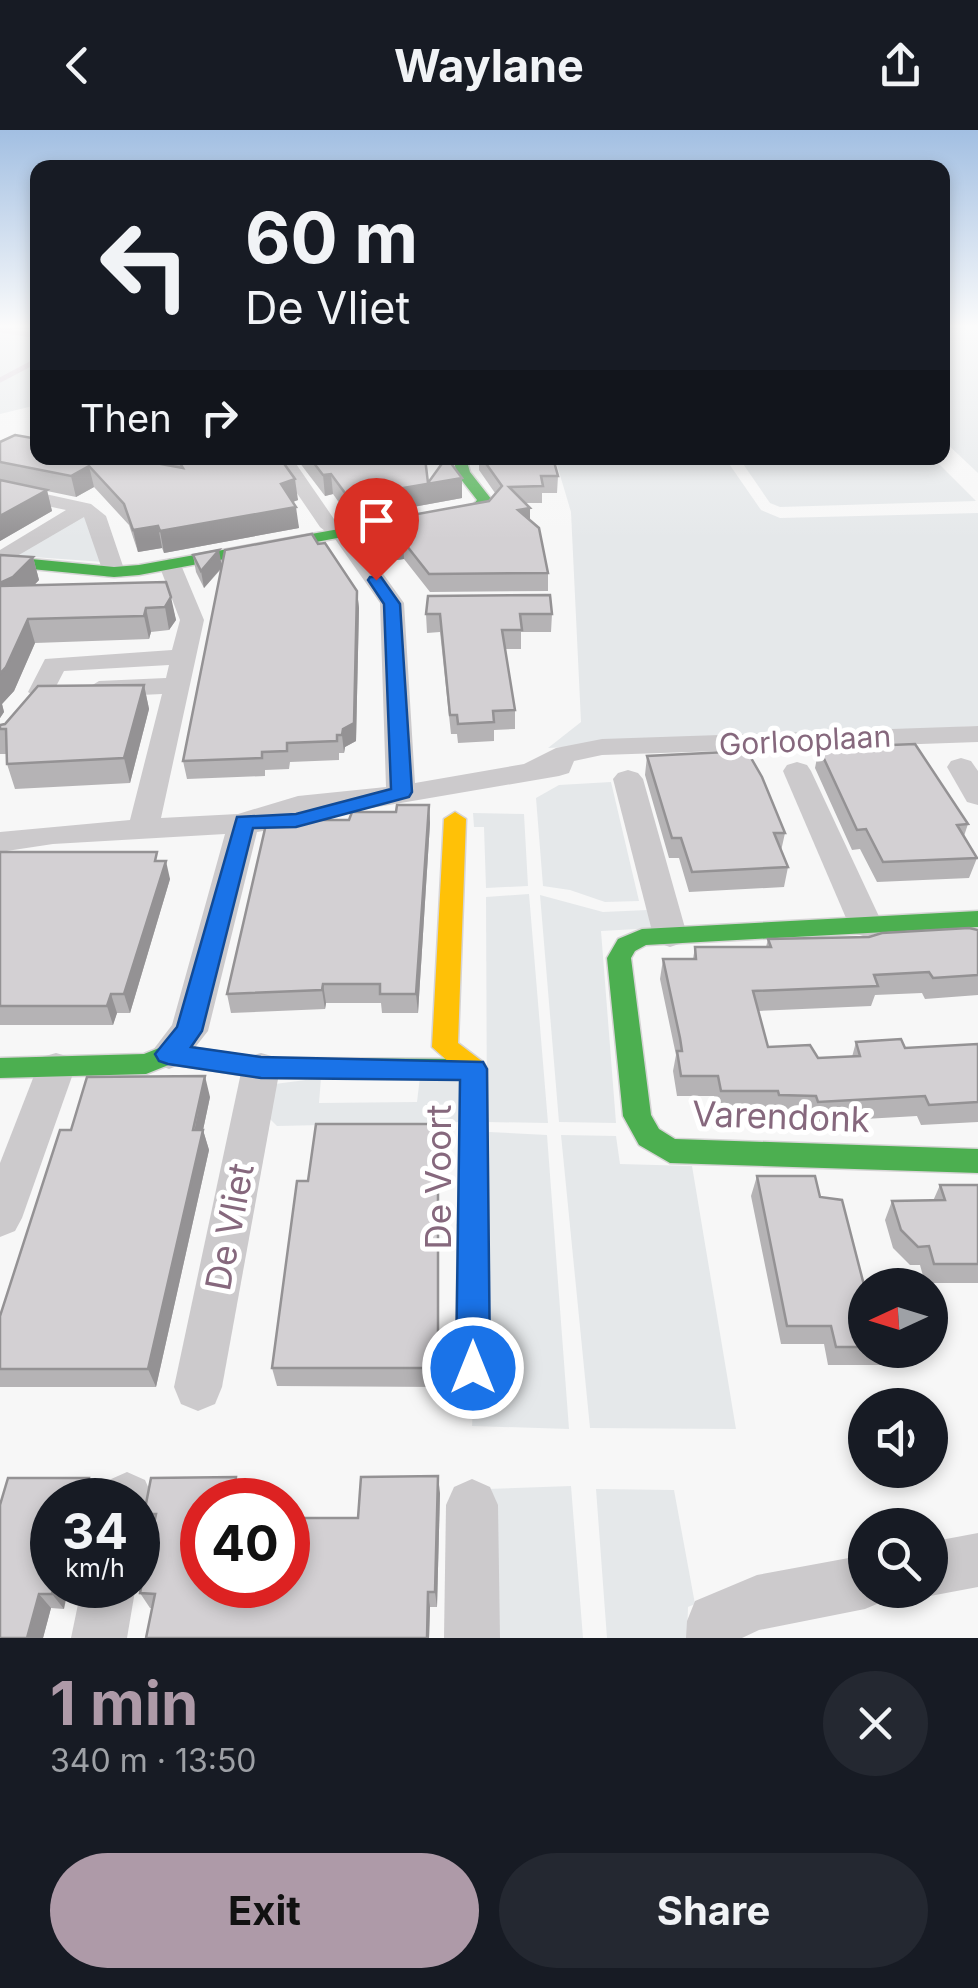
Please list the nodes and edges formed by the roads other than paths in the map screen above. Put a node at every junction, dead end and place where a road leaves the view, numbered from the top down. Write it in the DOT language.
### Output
graph roads {
  1 [pos="288,465"];
  2 [pos="461,465"];
  3 [pos="0,490"];
  4 [pos="84,508"];
  5 [pos="343,534"];
  6 [pos="0,560"];
  7 [pos="170,565"];
  8 [pos="114,572"];
  9 [pos="182,671"];
  10 [pos="21,716"];
  11 [pos="978,734"];
  12 [pos="630,764"];
  13 [pos="961,767"];
  14 [pos="797,771"];
  15 [pos="401,792"];
  16 [pos="978,796"];
  17 [pos="455,820"];
  18 [pos="244,822"];
  19 [pos="0,825"];
  20 [pos="143,831"];
  21 [pos="53,834"];
  22 [pos="0,842"];
  23 [pos="978,919"];
  24 [pos="866,924"];
  25 [pos="670,936"];
  26 [pos="168,1054"];
  27 [pos="0,1068"];
  28 [pos="56,1068"];
  29 [pos="261,1068"];
  30 [pos="474,1069"];
  31 [pos="978,1160"];
  32 [pos="0,1218"];
  33 [pos="473,1368"];
  34 [pos="198,1387"];
  35 [pos="472,1505"];
  36 [pos="978,1560"];
  37 [pos="948,1566"];
  38 [pos="848,1585"];
  39 [pos="105,1608"];
  40 [pos="99,1638"];
  41 [pos="472,1638"];
  42 [pos="714,1638"];
  1 -- 5 [label="street"];
  2 -- 5 [label="street"];
  3 -- 4 [label="street"];
  4 -- 6 [label="street"];
  4 -- 8 [label="street"];
  5 -- 7 [label="street"];
  5 -- 15 [label="street"];
  6 -- 8 [label="street"];
  7 -- 8 [label="street"];
  7 -- 9 [label="street"];
  9 -- 10 [label="street"];
  9 -- 20 [label="street"];
  11 -- 12 [label="street, Gorlooplaan"];
  12 -- 15 [label="street, Gorlooplaan"];
  12 -- 25 [label="street"];
  13 -- 16 [label="street"];
  14 -- 24 [label="street"];
  15 -- 18 [label="street, Gorlooplaan"];
  17 -- 30 [label="street, De Voort"];
  18 -- 20 [label="street, Gorlooplaan"];
  18 -- 26 [label="street"];
  19 -- 21 [label="street, Gorlooplaan"];
  20 -- 21 [label="street, Gorlooplaan"];
  21 -- 22 [label="street, Gorlooplaan"];
  23 -- 24 [label="street, Varendonk"];
  24 -- 25 [label="street, Varendonk"];
  25 -- 31 [label="street, Varendonk"];
  26 -- 28 [label="street"];
  26 -- 29 [label="street"];
  27 -- 28 [label="street"];
  28 -- 32 [label="street"];
  29 -- 30 [label="street"];
  29 -- 34 [label="street, De Vliet"];
  30 -- 33 [label="street, De Voort"];
  35 -- 41 [label="street"];
  36 -- 37 [label="street"];
  38 -- 42 [label="street"];
  39 -- 40 [label="street"];
}
